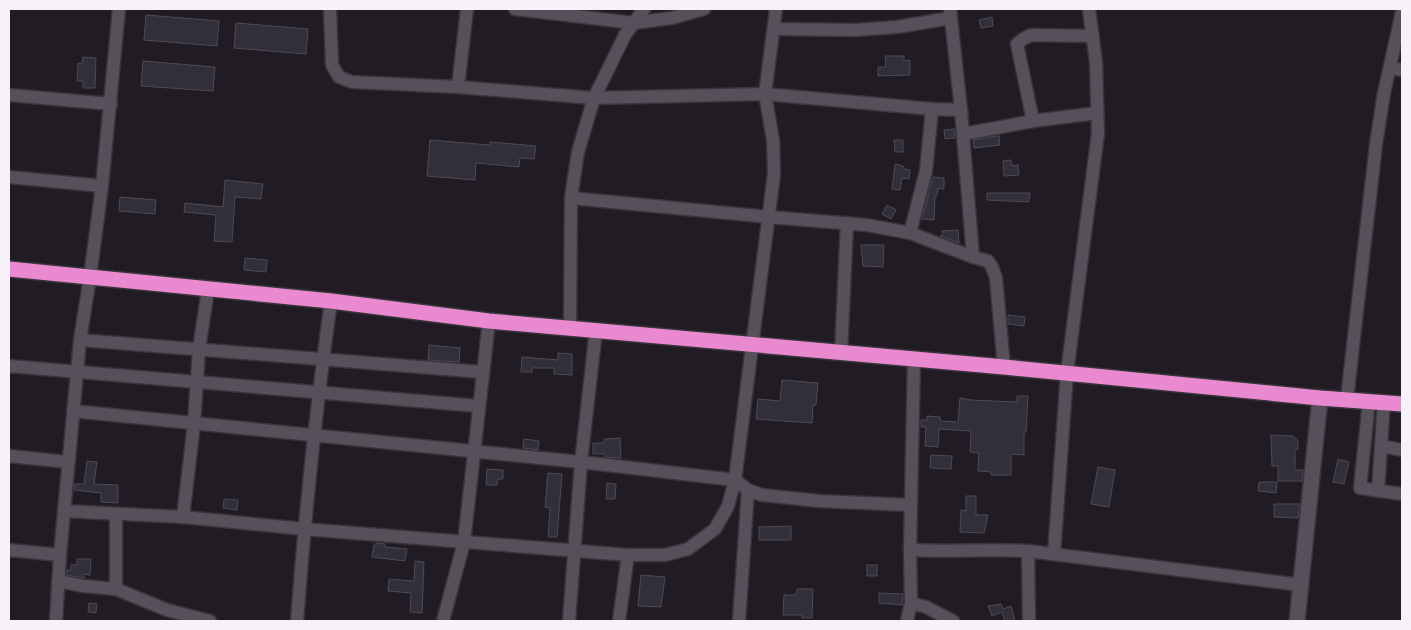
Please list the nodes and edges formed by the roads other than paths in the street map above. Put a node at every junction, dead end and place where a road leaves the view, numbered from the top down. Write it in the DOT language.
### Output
graph roads {
  1 [pos="119,9"];
  2 [pos="330,9"];
  3 [pos="467,9"];
  4 [pos="515,9"];
  5 [pos="644,9"];
  6 [pos="704,9"];
  7 [pos="776,9"];
  8 [pos="1089,9"];
  9 [pos="539,10"];
  10 [pos="1402,12"];
  11 [pos="951,13"];
  12 [pos="634,23"];
  13 [pos="774,29"];
  14 [pos="1092,36"];
  15 [pos="1396,69"];
  16 [pos="458,87"];
  17 [pos="765,94"];
  18 [pos="9,95"];
  19 [pos="594,98"];
  20 [pos="111,104"];
  21 [pos="932,109"];
  22 [pos="961,110"];
  23 [pos="1097,113"];
  24 [pos="1033,121"];
  25 [pos="963,134"];
  26 [pos="9,177"];
  27 [pos="102,186"];
  28 [pos="571,198"];
  29 [pos="769,217"];
  30 [pos="847,223"];
  31 [pos="910,233"];
  32 [pos="972,257"];
  33 [pos="9,269"];
  34 [pos="90,277"];
  35 [pos="208,290"];
  36 [pos="332,302"];
  37 [pos="489,320"];
  38 [pos="570,328"];
  39 [pos="596,330"];
  40 [pos="80,340"];
  41 [pos="754,345"];
  42 [pos="199,349"];
  43 [pos="841,353"];
  44 [pos="323,360"];
  45 [pos="914,360"];
  46 [pos="9,366"];
  47 [pos="1004,367"];
  48 [pos="77,372"];
  49 [pos="482,372"];
  50 [pos="1067,373"];
  51 [pos="197,383"];
  52 [pos="320,392"];
  53 [pos="1320,398"];
  54 [pos="1347,399"];
  55 [pos="1376,402"];
  56 [pos="1402,404"];
  57 [pos="478,406"];
  58 [pos="73,411"];
  59 [pos="194,424"];
  60 [pos="315,436"];
  61 [pos="1381,446"];
  62 [pos="1402,450"];
  63 [pos="473,453"];
  64 [pos="9,456"];
  65 [pos="68,462"];
  66 [pos="581,462"];
  67 [pos="735,480"];
  68 [pos="748,490"];
  69 [pos="1378,491"];
  70 [pos="1402,494"];
  71 [pos="910,505"];
  72 [pos="64,511"];
  73 [pos="116,514"];
  74 [pos="183,517"];
  75 [pos="304,529"];
  76 [pos="464,542"];
  77 [pos="9,550"];
  78 [pos="574,550"];
  79 [pos="910,550"];
  80 [pos="1028,551"];
  81 [pos="1054,554"];
  82 [pos="60,555"];
  83 [pos="628,556"];
  84 [pos="58,581"];
  85 [pos="1301,585"];
  86 [pos="116,589"];
  87 [pos="911,603"];
  88 [pos="56,621"];
  89 [pos="210,621"];
  90 [pos="297,621"];
  91 [pos="443,621"];
  92 [pos="569,621"];
  93 [pos="619,621"];
  94 [pos="739,621"];
  95 [pos="907,621"];
  96 [pos="953,621"];
  97 [pos="1029,621"];
  98 [pos="1297,621"];
  1 -- 20 [label="street"];
  2 -- 16 [label="street"];
  3 -- 16 [label="street"];
  4 -- 9 [label="street"];
  5 -- 12 [label="street"];
  6 -- 12 [label="street"];
  7 -- 13 [label="street"];
  8 -- 14 [label="street"];
  9 -- 12 [label="street"];
  10 -- 15 [label="street"];
  11 -- 13 [label="street"];
  11 -- 22 [label="street"];
  12 -- 19 [label="street"];
  13 -- 17 [label="street"];
  14 -- 23 [label="street"];
  14 -- 24 [label="street"];
  15 -- 54 [label="street"];
  16 -- 19 [label="street"];
  17 -- 19 [label="street"];
  17 -- 21 [label="street"];
  17 -- 29 [label="street"];
  18 -- 20 [label="street"];
  19 -- 28 [label="street"];
  20 -- 27 [label="street"];
  21 -- 22 [label="street"];
  21 -- 31 [label="street"];
  22 -- 25 [label="street"];
  23 -- 24 [label="street"];
  23 -- 50 [label="street"];
  24 -- 25 [label="street"];
  25 -- 32 [label="street"];
  26 -- 27 [label="street"];
  27 -- 34 [label="street"];
  28 -- 29 [label="street"];
  28 -- 38 [label="street"];
  29 -- 30 [label="street"];
  29 -- 41 [label="street"];
  30 -- 31 [label="street"];
  30 -- 43 [label="street"];
  31 -- 32 [label="street"];
  32 -- 47 [label="street"];
  33 -- 34 [label="highway"];
  34 -- 35 [label="highway"];
  34 -- 40 [label="street"];
  35 -- 36 [label="highway"];
  35 -- 42 [label="street"];
  36 -- 37 [label="highway"];
  36 -- 44 [label="street"];
  37 -- 38 [label="highway"];
  37 -- 49 [label="street"];
  38 -- 39 [label="highway"];
  39 -- 41 [label="highway"];
  39 -- 66 [label="street"];
  40 -- 42 [label="street"];
  40 -- 48 [label="street"];
  41 -- 43 [label="highway"];
  41 -- 67 [label="street"];
  42 -- 44 [label="street"];
  42 -- 51 [label="street"];
  43 -- 45 [label="highway"];
  44 -- 49 [label="street"];
  44 -- 52 [label="street"];
  45 -- 47 [label="highway"];
  45 -- 71 [label="street"];
  46 -- 48 [label="street"];
  47 -- 50 [label="highway"];
  48 -- 51 [label="street"];
  48 -- 58 [label="street"];
  49 -- 57 [label="street"];
  50 -- 53 [label="highway"];
  50 -- 81 [label="street"];
  51 -- 52 [label="street"];
  51 -- 59 [label="street"];
  52 -- 57 [label="street"];
  52 -- 60 [label="street"];
  53 -- 54 [label="highway"];
  53 -- 85 [label="street"];
  54 -- 55 [label="highway"];
  55 -- 56 [label="highway"];
  55 -- 61 [label="street"];
  55 -- 69 [label="street"];
  57 -- 63 [label="street"];
  58 -- 59 [label="street"];
  58 -- 65 [label="street"];
  59 -- 60 [label="street"];
  59 -- 74 [label="street"];
  60 -- 63 [label="street"];
  60 -- 75 [label="street"];
  61 -- 62 [label="street"];
  61 -- 69 [label="street"];
  63 -- 66 [label="street"];
  63 -- 76 [label="street"];
  64 -- 65 [label="street"];
  65 -- 72 [label="street"];
  66 -- 67 [label="street"];
  66 -- 78 [label="street"];
  67 -- 68 [label="street"];
  67 -- 83 [label="street"];
  68 -- 71 [label="street"];
  68 -- 94 [label="street"];
  69 -- 70 [label="street"];
  71 -- 79 [label="street"];
  72 -- 73 [label="street"];
  72 -- 82 [label="street"];
  73 -- 74 [label="street"];
  73 -- 86 [label="street"];
  74 -- 75 [label="street"];
  75 -- 76 [label="street"];
  75 -- 90 [label="street"];
  76 -- 78 [label="street"];
  76 -- 91 [label="street"];
  77 -- 82 [label="street"];
  78 -- 83 [label="street"];
  78 -- 92 [label="street"];
  79 -- 80 [label="street"];
  79 -- 87 [label="street"];
  80 -- 81 [label="street"];
  80 -- 97 [label="street"];
  81 -- 85 [label="street"];
  82 -- 84 [label="street"];
  83 -- 93 [label="street"];
  84 -- 86 [label="street"];
  84 -- 88 [label="street"];
  85 -- 98 [label="street"];
  86 -- 89 [label="street"];
  87 -- 95 [label="street"];
  87 -- 96 [label="street"];
}
